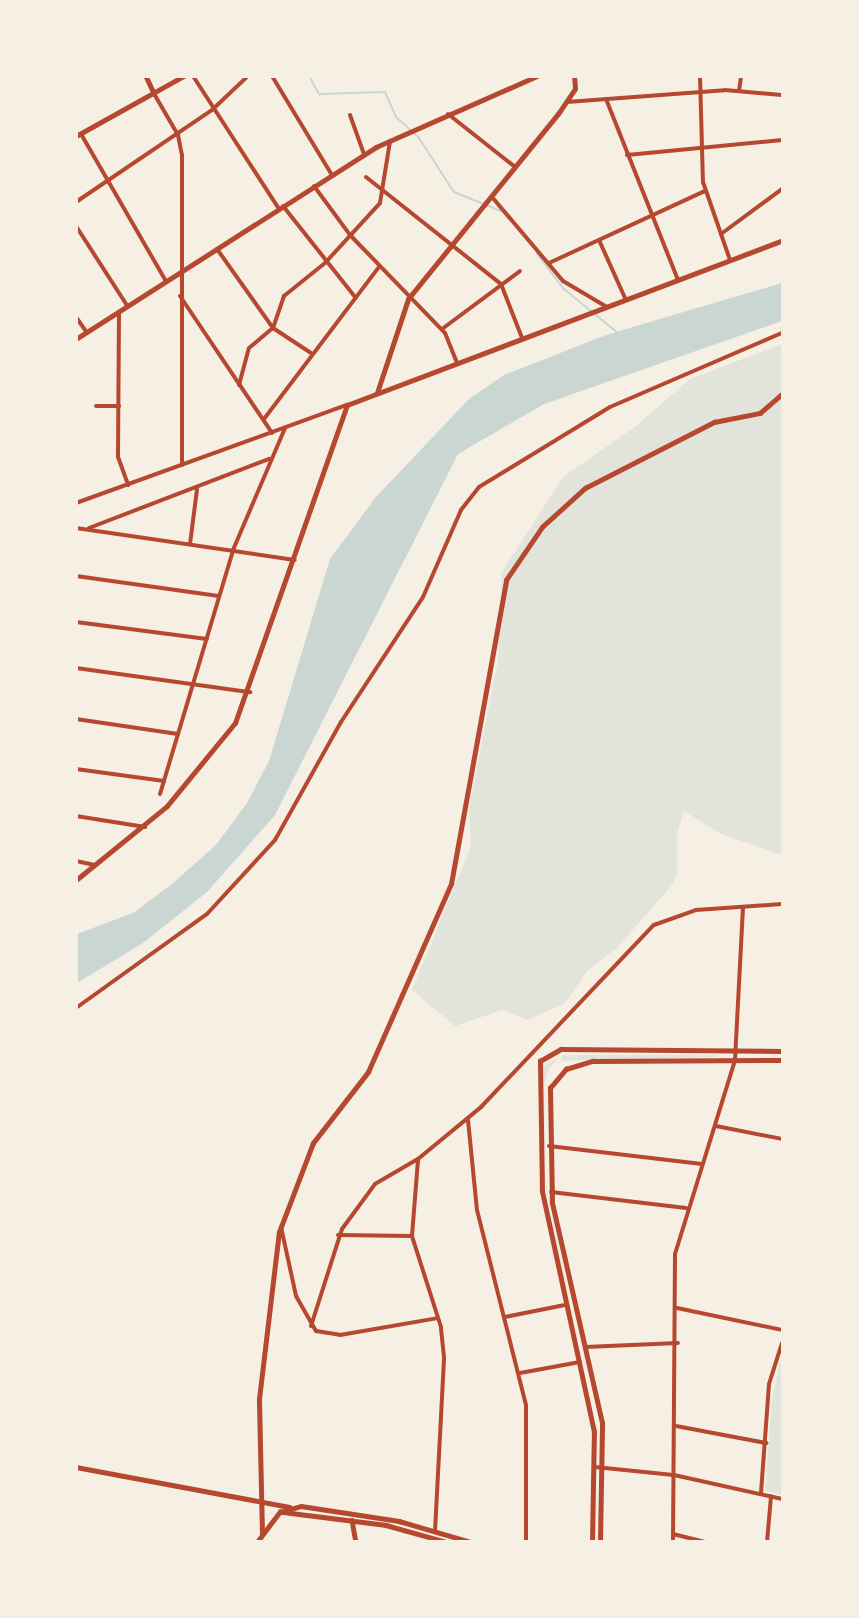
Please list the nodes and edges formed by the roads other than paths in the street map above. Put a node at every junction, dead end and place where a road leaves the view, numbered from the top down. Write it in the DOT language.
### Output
graph roads {
  1 [pos="146,76"];
  2 [pos="184,76"];
  3 [pos="193,76"];
  4 [pos="248,76"];
  5 [pos="272,76"];
  6 [pos="537,76"];
  7 [pos="574,76"];
  8 [pos="700,76"];
  9 [pos="741,76"];
  10 [pos="153,91"];
  11 [pos="700,91"];
  12 [pos="739,91"];
  13 [pos="783,95"];
  14 [pos="606,99"];
  15 [pos="567,102"];
  16 [pos="212,110"];
  17 [pos="448,114"];
  18 [pos="350,115"];
  19 [pos="79,135"];
  20 [pos="178,135"];
  21 [pos="390,140"];
  22 [pos="783,140"];
  23 [pos="700,150"];
  24 [pos="364,154"];
  25 [pos="627,155"];
  26 [pos="515,167"];
  27 [pos="332,175"];
  28 [pos="366,177"];
  29 [pos="111,181"];
  30 [pos="314,186"];
  31 [pos="783,189"];
  32 [pos="705,191"];
  33 [pos="382,195"];
  34 [pos="492,197"];
  35 [pos="76,202"];
  36 [pos="281,208"];
  37 [pos="650,216"];
  38 [pos="76,226"];
  39 [pos="721,234"];
  40 [pos="350,235"];
  41 [pos="599,240"];
  42 [pos="783,241"];
  43 [pos="454,242"];
  44 [pos="217,249"];
  45 [pos="730,260"];
  46 [pos="325,263"];
  47 [pos="549,263"];
  48 [pos="379,267"];
  49 [pos="520,271"];
  50 [pos="180,272"];
  51 [pos="678,280"];
  52 [pos="166,281"];
  53 [pos="501,284"];
  54 [pos="179,296"];
  55 [pos="356,298"];
  56 [pos="408,299"];
  57 [pos="626,300"];
  58 [pos="128,307"];
  59 [pos="607,308"];
  60 [pos="119,312"];
  61 [pos="76,317"];
  62 [pos="273,328"];
  63 [pos="442,329"];
  64 [pos="87,333"];
  65 [pos="783,333"];
  66 [pos="522,338"];
  67 [pos="76,339"];
  68 [pos="312,354"];
  69 [pos="457,362"];
  70 [pos="239,385"];
  71 [pos="377,393"];
  72 [pos="783,394"];
  73 [pos="347,405"];
  74 [pos="96,406"];
  75 [pos="119,406"];
  76 [pos="264,419"];
  77 [pos="285,428"];
  78 [pos="273,433"];
  79 [pos="270,459"];
  80 [pos="182,465"];
  81 [pos="129,485"];
  82 [pos="197,489"];
  83 [pos="76,503"];
  84 [pos="76,528"];
  85 [pos="86,529"];
  86 [pos="190,544"];
  87 [pos="233,550"];
  88 [pos="295,560"];
  89 [pos="76,576"];
  90 [pos="219,596"];
  91 [pos="76,622"];
  92 [pos="207,639"];
  93 [pos="76,668"];
  94 [pos="193,684"];
  95 [pos="250,692"];
  96 [pos="76,719"];
  97 [pos="178,734"];
  98 [pos="76,769"];
  99 [pos="164,781"];
  100 [pos="160,794"];
  101 [pos="76,816"];
  102 [pos="145,827"];
  103 [pos="76,861"];
  104 [pos="96,865"];
  105 [pos="76,880"];
  106 [pos="783,904"];
  107 [pos="743,908"];
  108 [pos="76,1008"];
  109 [pos="736,1051"];
  110 [pos="783,1051"];
  111 [pos="735,1060"];
  112 [pos="783,1060"];
  113 [pos="468,1120"];
  114 [pos="716,1126"];
  115 [pos="783,1139"];
  116 [pos="549,1146"];
  117 [pos="418,1159"];
  118 [pos="702,1164"];
  119 [pos="551,1192"];
  120 [pos="686,1208"];
  121 [pos="281,1227"];
  122 [pos="338,1235"];
  123 [pos="412,1236"];
  124 [pos="565,1305"];
  125 [pos="677,1308"];
  126 [pos="505,1317"];
  127 [pos="438,1318"];
  128 [pos="311,1326"];
  129 [pos="783,1330"];
  130 [pos="783,1342"];
  131 [pos="678,1343"];
  132 [pos="585,1347"];
  133 [pos="580,1362"];
  134 [pos="520,1373"];
  135 [pos="676,1426"];
  136 [pos="766,1443"];
  137 [pos="76,1467"];
  138 [pos="595,1467"];
  139 [pos="603,1468"];
  140 [pos="674,1475"];
  141 [pos="761,1493"];
  142 [pos="771,1496"];
  143 [pos="783,1498"];
  144 [pos="265,1503"];
  145 [pos="291,1507"];
  146 [pos="280,1512"];
  147 [pos="352,1520"];
  148 [pos="435,1531"];
  149 [pos="262,1534"];
  150 [pos="673,1534"];
  151 [pos="431,1539"];
  152 [pos="257,1542"];
  153 [pos="356,1542"];
  154 [pos="447,1542"];
  155 [pos="471,1542"];
  156 [pos="526,1542"];
  157 [pos="592,1542"];
  158 [pos="600,1542"];
  159 [pos="673,1542"];
  160 [pos="705,1542"];
  161 [pos="767,1542"];
  1 -- 10 [label="street"];
  2 -- 10 [label="street"];
  3 -- 16 [label="street"];
  4 -- 16 [label="street"];
  5 -- 27 [label="street"];
  6 -- 17 [label="street"];
  7 -- 15 [label="street"];
  8 -- 11 [label="street"];
  9 -- 12 [label="street"];
  10 -- 19 [label="street"];
  10 -- 20 [label="street"];
  11 -- 12 [label="street"];
  11 -- 14 [label="street"];
  11 -- 23 [label="street"];
  12 -- 13 [label="street"];
  14 -- 15 [label="street"];
  14 -- 25 [label="street"];
  15 -- 26 [label="street"];
  16 -- 20 [label="street"];
  16 -- 36 [label="street"];
  17 -- 21 [label="street"];
  17 -- 26 [label="street"];
  18 -- 24 [label="street"];
  19 -- 29 [label="street"];
  20 -- 29 [label="street"];
  20 -- 50 [label="street"];
  21 -- 24 [label="street"];
  21 -- 33 [label="street"];
  22 -- 23 [label="street"];
  23 -- 25 [label="street"];
  23 -- 32 [label="street"];
  24 -- 27 [label="street"];
  25 -- 37 [label="street"];
  26 -- 34 [label="street"];
  27 -- 30 [label="street"];
  28 -- 33 [label="street"];
  29 -- 35 [label="street"];
  29 -- 52 [label="street"];
  30 -- 36 [label="street"];
  30 -- 40 [label="street"];
  31 -- 39 [label="street"];
  32 -- 37 [label="street"];
  32 -- 39 [label="street"];
  33 -- 40 [label="street"];
  33 -- 43 [label="street"];
  34 -- 43 [label="street"];
  34 -- 47 [label="street"];
  36 -- 44 [label="street"];
  36 -- 46 [label="street"];
  37 -- 41 [label="street"];
  37 -- 51 [label="street"];
  38 -- 58 [label="street"];
  39 -- 45 [label="street"];
  40 -- 46 [label="street"];
  40 -- 48 [label="street"];
  41 -- 47 [label="street"];
  41 -- 57 [label="street"];
  42 -- 45 [label="street"];
  43 -- 53 [label="street"];
  43 -- 56 [label="street"];
  44 -- 50 [label="street"];
  44 -- 62 [label="street"];
  45 -- 51 [label="street"];
  46 -- 55 [label="street"];
  46 -- 62 [label="street"];
  47 -- 59 [label="street"];
  48 -- 55 [label="street"];
  48 -- 56 [label="street"];
  49 -- 53 [label="street"];
  50 -- 52 [label="street"];
  50 -- 54 [label="street"];
  51 -- 57 [label="street"];
  52 -- 58 [label="street"];
  53 -- 63 [label="street"];
  53 -- 66 [label="street"];
  54 -- 70 [label="street"];
  54 -- 80 [label="street"];
  55 -- 68 [label="street"];
  56 -- 63 [label="street"];
  56 -- 71 [label="street"];
  57 -- 59 [label="street"];
  58 -- 60 [label="street"];
  59 -- 66 [label="street"];
  60 -- 64 [label="street"];
  60 -- 75 [label="street"];
  61 -- 64 [label="street"];
  62 -- 68 [label="street"];
  62 -- 70 [label="street"];
  63 -- 69 [label="street"];
  64 -- 67 [label="street"];
  65 -- 108 [label="street"];
  66 -- 69 [label="street"];
  68 -- 76 [label="street"];
  69 -- 71 [label="street"];
  70 -- 76 [label="street"];
  71 -- 73 [label="street"];
  72 -- 121 [label="street"];
  73 -- 77 [label="street"];
  73 -- 88 [label="street"];
  74 -- 75 [label="street"];
  75 -- 81 [label="street"];
  76 -- 78 [label="street"];
  77 -- 78 [label="street"];
  77 -- 79 [label="street"];
  78 -- 80 [label="street"];
  79 -- 82 [label="street"];
  79 -- 87 [label="street"];
  80 -- 81 [label="street"];
  81 -- 83 [label="street"];
  82 -- 85 [label="street"];
  82 -- 86 [label="street"];
  84 -- 85 [label="street"];
  85 -- 86 [label="street"];
  86 -- 87 [label="street"];
  87 -- 88 [label="street"];
  87 -- 90 [label="street"];
  88 -- 95 [label="street"];
  89 -- 90 [label="street"];
  90 -- 92 [label="street"];
  91 -- 92 [label="street"];
  92 -- 94 [label="street"];
  93 -- 94 [label="street"];
  94 -- 95 [label="street"];
  94 -- 97 [label="street"];
  95 -- 102 [label="street"];
  96 -- 97 [label="street"];
  97 -- 99 [label="street"];
  98 -- 99 [label="street"];
  99 -- 100 [label="street"];
  101 -- 102 [label="street"];
  102 -- 104 [label="street"];
  103 -- 104 [label="street"];
  104 -- 105 [label="street"];
  106 -- 107 [label="street"];
  107 -- 109 [label="street"];
  107 -- 113 [label="street"];
  109 -- 110 [label="street"];
  109 -- 111 [label="street"];
  109 -- 124 [label="street"];
  111 -- 112 [label="street"];
  111 -- 114 [label="street"];
  111 -- 116 [label="street"];
  113 -- 117 [label="street"];
  113 -- 126 [label="street"];
  114 -- 115 [label="street"];
  114 -- 118 [label="street"];
  116 -- 118 [label="street"];
  116 -- 119 [label="street"];
  117 -- 122 [label="street"];
  117 -- 123 [label="street"];
  118 -- 120 [label="street"];
  119 -- 120 [label="street"];
  119 -- 132 [label="street"];
  120 -- 125 [label="street"];
  121 -- 128 [label="street"];
  121 -- 144 [label="street"];
  122 -- 123 [label="street"];
  122 -- 128 [label="street"];
  123 -- 127 [label="street"];
  124 -- 126 [label="street"];
  124 -- 133 [label="street"];
  125 -- 129 [label="street"];
  125 -- 131 [label="street"];
  126 -- 134 [label="street"];
  127 -- 128 [label="street"];
  127 -- 148 [label="street"];
  130 -- 136 [label="street"];
  131 -- 132 [label="street"];
  131 -- 135 [label="street"];
  132 -- 139 [label="street"];
  133 -- 134 [label="street"];
  133 -- 138 [label="street"];
  134 -- 156 [label="street"];
  135 -- 136 [label="street"];
  135 -- 140 [label="street"];
  136 -- 141 [label="street"];
  137 -- 144 [label="street"];
  138 -- 139 [label="street"];
  138 -- 157 [label="street"];
  139 -- 140 [label="street"];
  139 -- 158 [label="street"];
  140 -- 141 [label="street"];
  140 -- 150 [label="street"];
  141 -- 142 [label="street"];
  142 -- 143 [label="street"];
  142 -- 161 [label="street"];
  144 -- 145 [label="street"];
  144 -- 149 [label="street"];
  145 -- 146 [label="street"];
  145 -- 148 [label="street"];
  146 -- 147 [label="street"];
  146 -- 149 [label="street"];
  147 -- 151 [label="street"];
  147 -- 153 [label="street"];
  148 -- 155 [label="street"];
  149 -- 152 [label="street"];
  150 -- 159 [label="street"];
  150 -- 160 [label="street"];
  151 -- 154 [label="street"];
}
